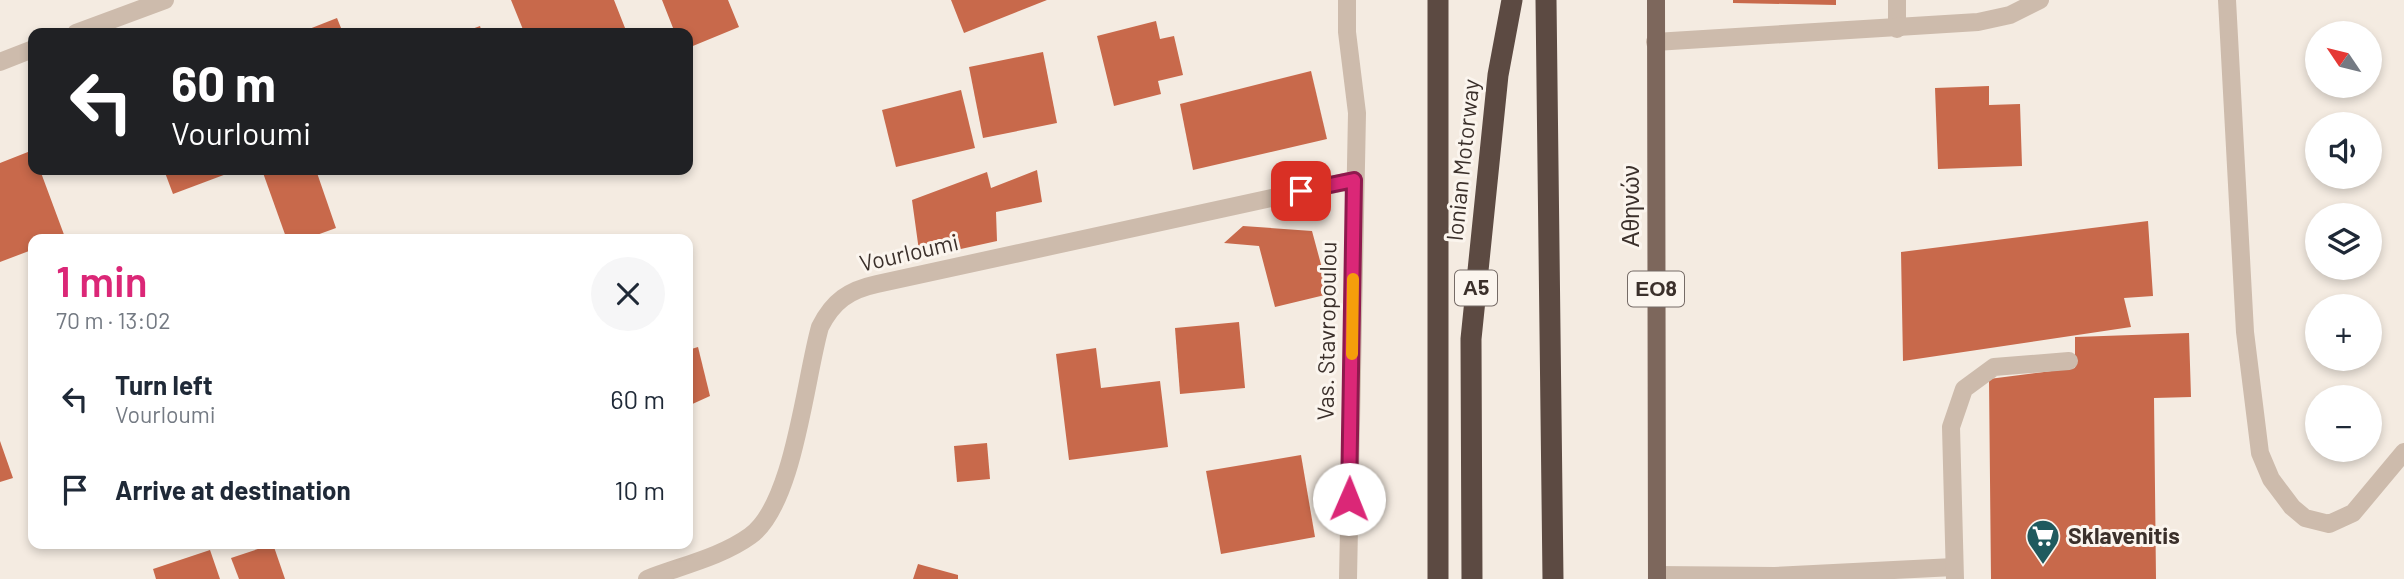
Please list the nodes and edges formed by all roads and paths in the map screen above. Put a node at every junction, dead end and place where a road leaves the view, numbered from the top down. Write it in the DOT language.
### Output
graph roads {
  1 [pos="165,0"];
  2 [pos="1347,0"];
  3 [pos="1438,0"];
  4 [pos="1512,0"];
  5 [pos="1546,0"];
  6 [pos="1656,0"];
  7 [pos="1897,0"];
  8 [pos="2040,0"];
  9 [pos="2227,0"];
  10 [pos="89,28"];
  11 [pos="1897,29"];
  12 [pos="1655,42"];
  13 [pos="28,51"];
  14 [pos="0,62"];
  15 [pos="1354,180"];
  16 [pos="2070,361"];
  17 [pos="2404,452"];
  18 [pos="1955,573"];
  19 [pos="1873,575"];
  20 [pos="1657,577"];
  21 [pos="1775,578"];
  22 [pos="647,579"];
  23 [pos="1348,579"];
  24 [pos="1438,579"];
  25 [pos="1472,579"];
  26 [pos="1553,579"];
  1 -- 10 [label="street"];
  2 -- 15 [label="street, Vas. Stavropoulou"];
  3 -- 24 [label="highway, Ionian Motorway / Α5"];
  4 -- 25 [label="highway, Ionian Motorway / Α5"];
  5 -- 26 [label="highway"];
  6 -- 12 [label="main road, Αθηνών / ΕΟ8"];
  7 -- 11 [label="street"];
  8 -- 11 [label="street"];
  9 -- 17 [label="street"];
  11 -- 12 [label="street"];
  12 -- 20 [label="main road, Αθηνών / ΕΟ8"];
  13 -- 14 [label="street"];
  15 -- 22 [label="street, Vourloumi"];
  15 -- 23 [label="street, Vas. Stavropoulou"];
  16 -- 18 [label="street"];
  18 -- 19 [label="street"];
  19 -- 21 [label="street"];
  20 -- 21 [label="street"];
}
